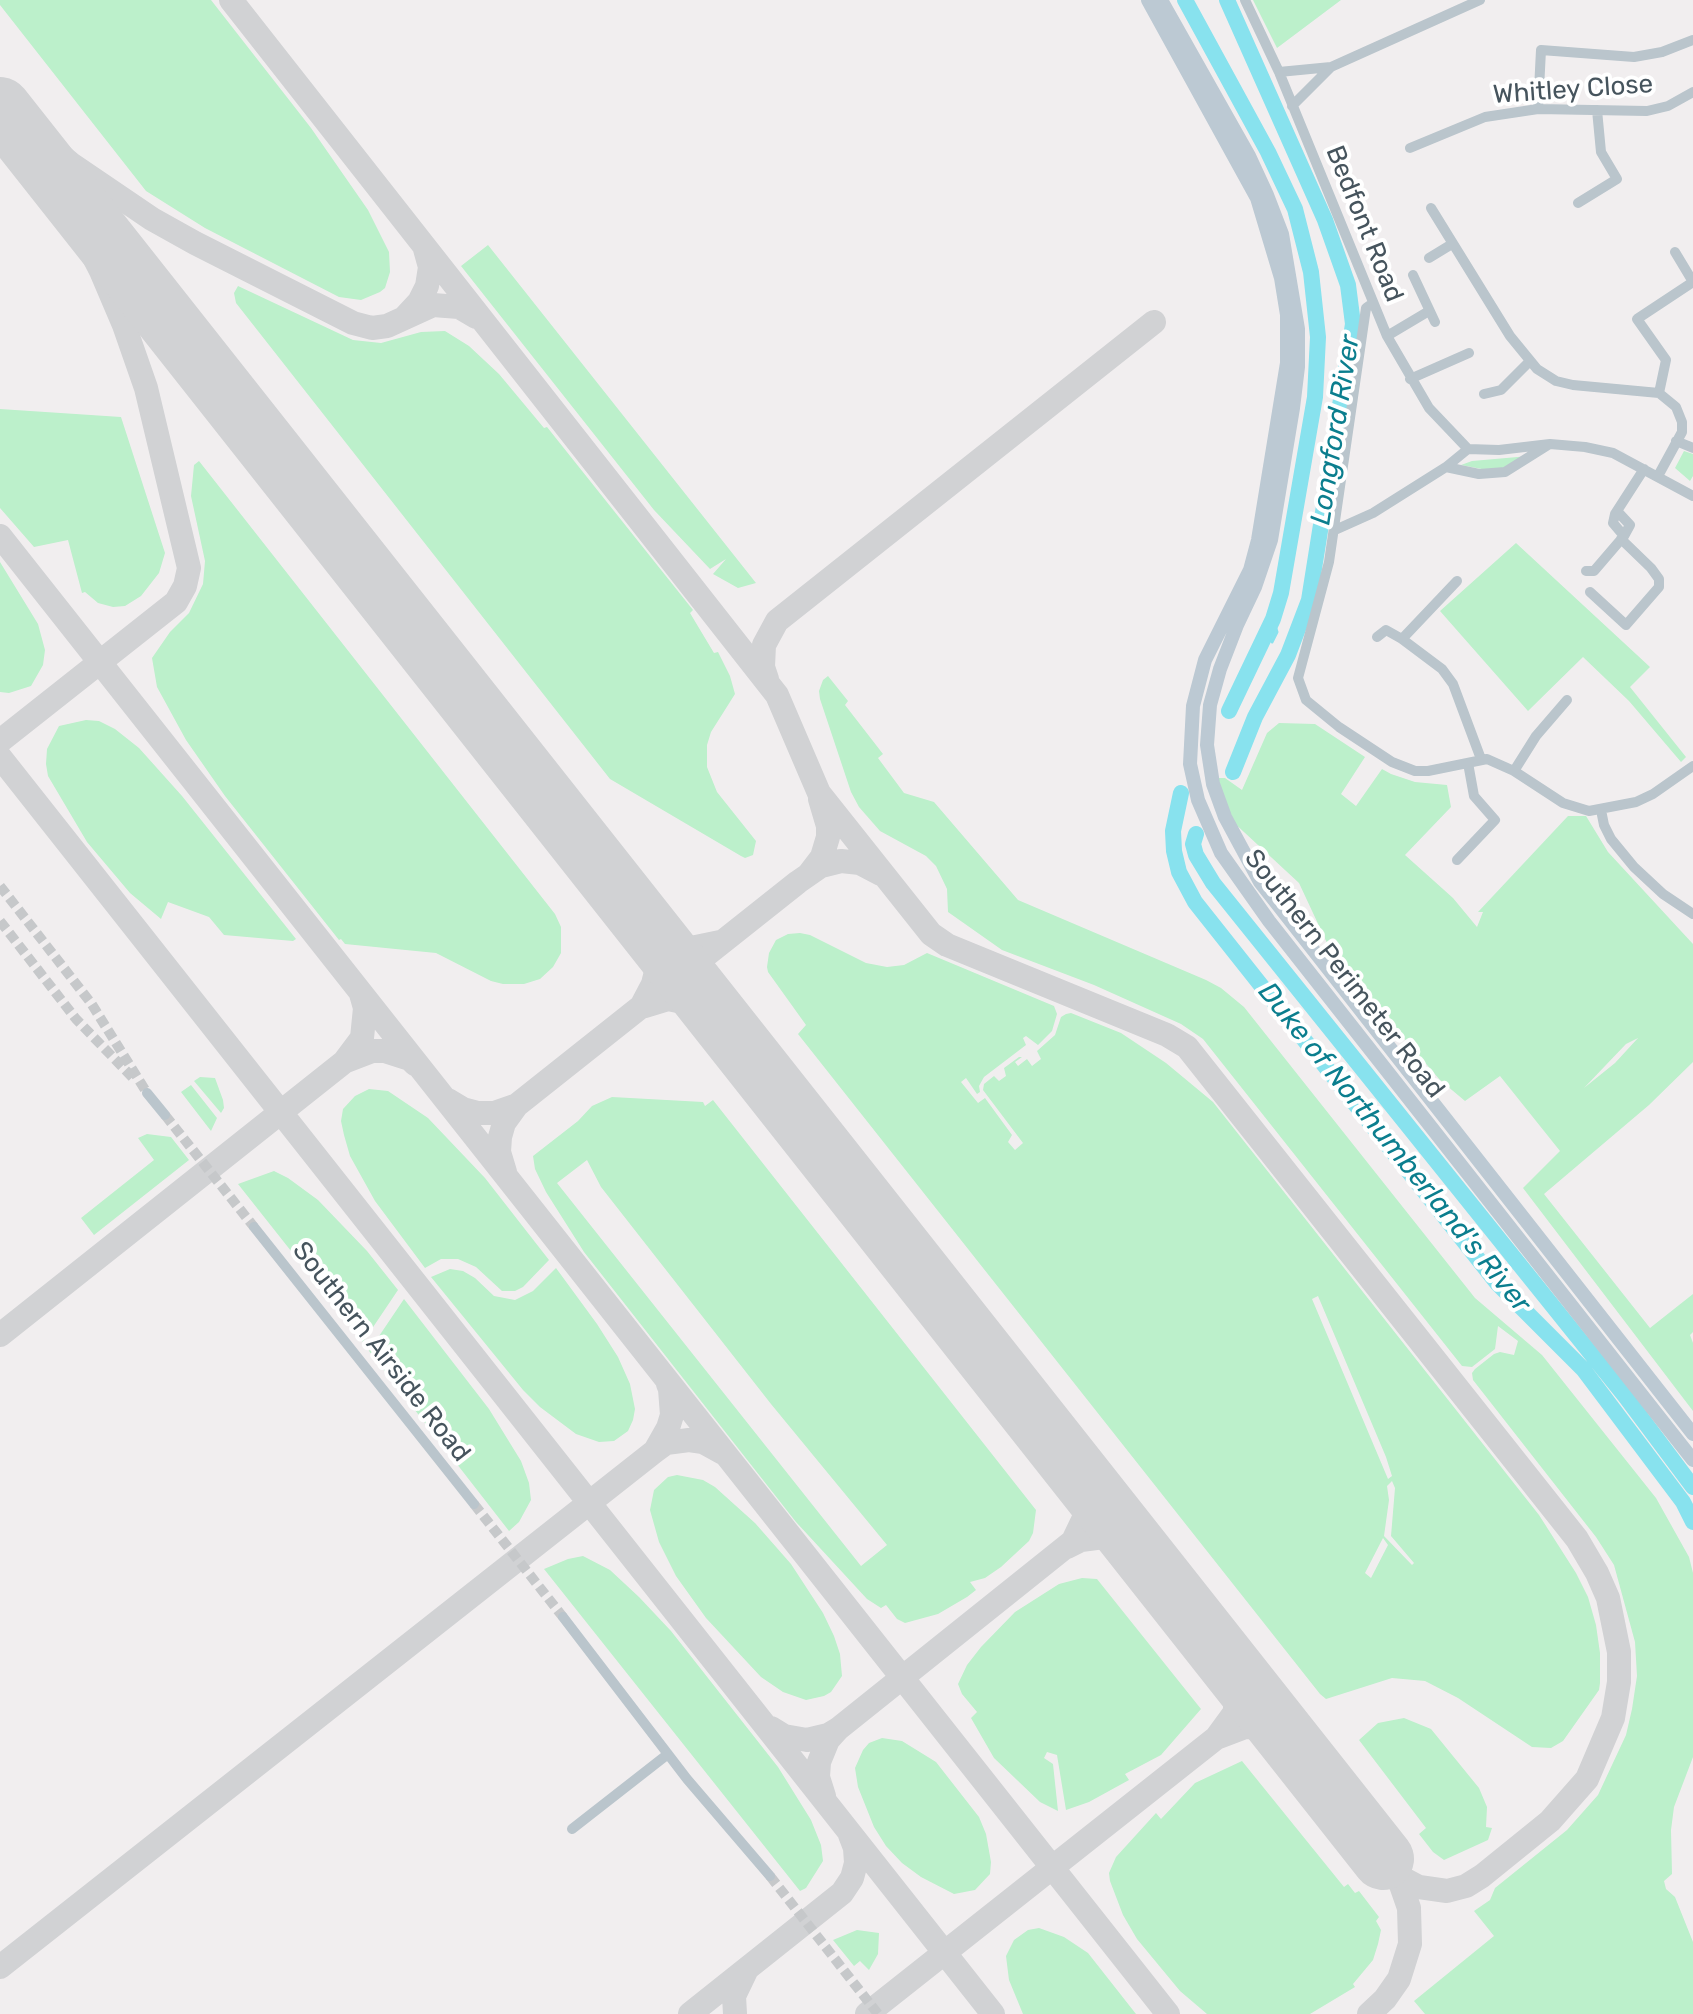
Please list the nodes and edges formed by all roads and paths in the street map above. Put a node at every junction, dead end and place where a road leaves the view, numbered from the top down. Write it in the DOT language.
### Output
graph roads {
  1 [pos="1148,0"];
  2 [pos="1161,0"];
  3 [pos="1245,0"];
  4 [pos="1480,0"];
  5 [pos="1693,40"];
  6 [pos="1331,67"];
  7 [pos="1279,72"];
  8 [pos="1693,92"];
  9 [pos="1292,106"];
  10 [pos="1538,109"];
  11 [pos="1597,110"];
  12 [pos="1410,148"];
  13 [pos="1578,203"];
  14 [pos="1431,208"];
  15 [pos="1452,244"];
  16 [pos="1675,252"];
  17 [pos="1429,258"];
  18 [pos="1413,275"];
  19 [pos="1693,282"];
  20 [pos="1373,303"];
  21 [pos="1429,311"];
  22 [pos="1435,322"];
  23 [pos="1387,336"];
  24 [pos="1469,353"];
  25 [pos="1529,362"];
  26 [pos="1410,379"];
  27 [pos="1659,393"];
  28 [pos="1484,394"];
  29 [pos="1676,441"];
  30 [pos="1550,444"];
  31 [pos="1693,448"];
  32 [pos="1468,449"];
  33 [pos="1446,467"];
  34 [pos="1644,469"];
  35 [pos="1658,476"];
  36 [pos="1693,496"];
  37 [pos="1335,530"];
  38 [pos="1623,538"];
  39 [pos="1586,571"];
  40 [pos="1457,581"];
  41 [pos="1590,592"];
  42 [pos="1377,637"];
  43 [pos="1402,639"];
  44 [pos="1567,700"];
  45 [pos="1481,759"];
  46 [pos="1468,763"];
  47 [pos="1693,766"];
  48 [pos="1514,771"];
  49 [pos="1601,810"];
  50 [pos="1457,860"];
  51 [pos="1693,914"];
  52 [pos="147,1093"];
  53 [pos="165,1115"];
  54 [pos="254,1227"];
  55 [pos="1693,1434"];
  56 [pos="1693,1460"];
  57 [pos="474,1504"];
  58 [pos="563,1617"];
  59 [pos="668,1754"];
  60 [pos="572,1829"];
  61 [pos="770,1876"];
  1 -- 56 [label="street, Southern Perimeter Road"];
  2 -- 55 [label="street, Southern Perimeter Road"];
  3 -- 7 [label="street, Bedfont Road"];
  4 -- 6 [label="street"];
  5 -- 10 [label="street"];
  6 -- 7 [label="street"];
  6 -- 9 [label="street"];
  7 -- 9 [label="street, Bedfont Road"];
  8 -- 11 [label="street, Whitley Close"];
  9 -- 20 [label="street, Bedfont Road"];
  10 -- 11 [label="street, Whitley Close"];
  10 -- 12 [label="street, Whitley Close"];
  11 -- 13 [label="street"];
  14 -- 15 [label="street"];
  15 -- 17 [label="street"];
  15 -- 25 [label="street"];
  16 -- 19 [label="street"];
  18 -- 21 [label="street"];
  19 -- 27 [label="street"];
  20 -- 23 [label="street, Bedfont Road"];
  20 -- 37 [label="street"];
  21 -- 22 [label="street"];
  21 -- 23 [label="street"];
  23 -- 26 [label="street, Bedfont Road"];
  24 -- 26 [label="street"];
  25 -- 27 [label="street"];
  25 -- 28 [label="street"];
  26 -- 32 [label="street, Bedfont Road"];
  27 -- 29 [label="street"];
  29 -- 31 [label="street"];
  29 -- 35 [label="street"];
  30 -- 32 [label="street"];
  30 -- 33 [label="street"];
  30 -- 34 [label="street"];
  32 -- 33 [label="street"];
  33 -- 37 [label="street"];
  34 -- 35 [label="street"];
  34 -- 38 [label="street"];
  35 -- 36 [label="street"];
  37 -- 46 [label="street"];
  38 -- 39 [label="street"];
  38 -- 41 [label="street"];
  40 -- 43 [label="street"];
  42 -- 43 [label="street"];
  43 -- 45 [label="street"];
  44 -- 48 [label="street"];
  45 -- 46 [label="street"];
  45 -- 48 [label="street"];
  46 -- 50 [label="street"];
  47 -- 49 [label="street"];
  48 -- 49 [label="street"];
  49 -- 51 [label="street"];
  52 -- 53 [label="street"];
  54 -- 57 [label="street, Southern Airside Road"];
  58 -- 59 [label="street"];
  59 -- 60 [label="street"];
  59 -- 61 [label="street"];
}
